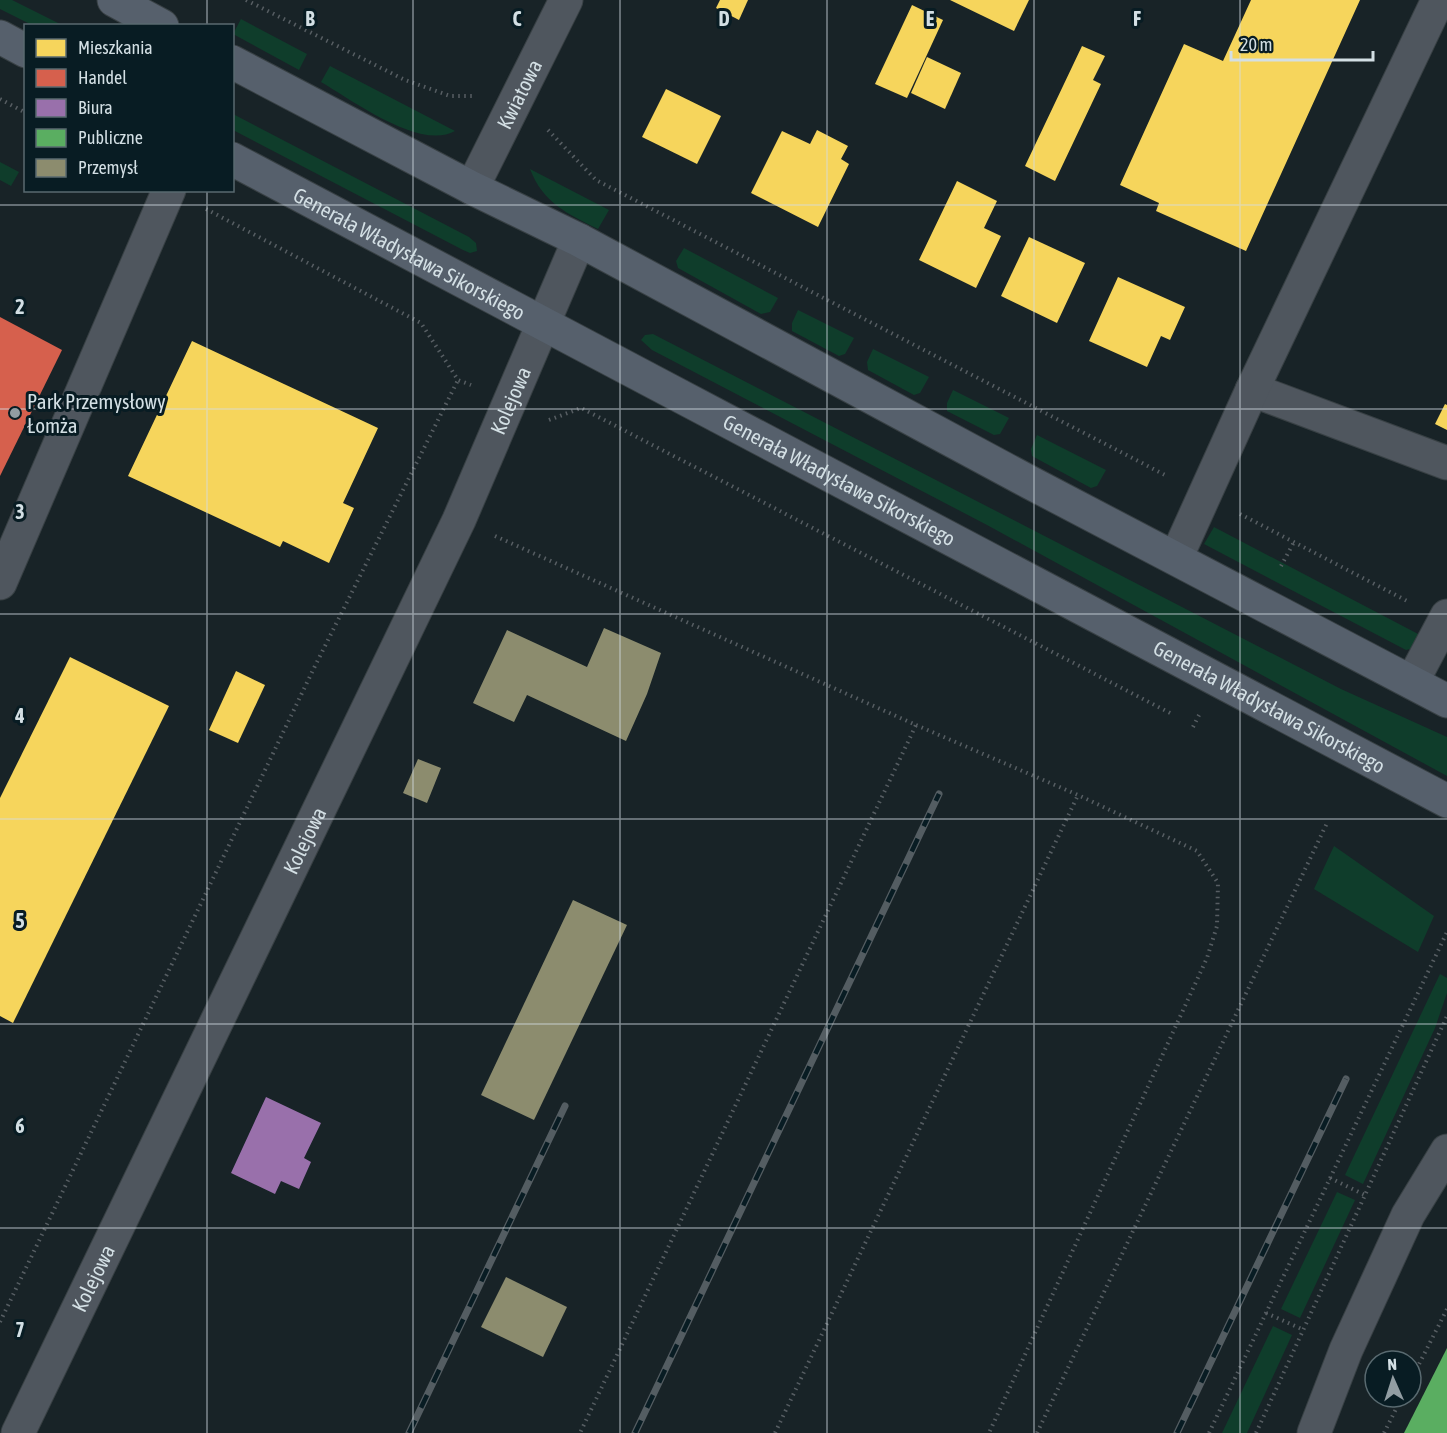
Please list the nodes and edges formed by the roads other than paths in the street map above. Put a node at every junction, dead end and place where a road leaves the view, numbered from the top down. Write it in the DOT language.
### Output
graph roads {
  1 [pos="114,0"];
  2 [pos="566,0"];
  3 [pos="1438,0"];
  4 [pos="158,24"];
  5 [pos="0,38"];
  6 [pos="24,50"];
  7 [pos="234,63"];
  8 [pos="234,160"];
  9 [pos="472,188"];
  10 [pos="168,192"];
  11 [pos="579,240"];
  12 [pos="541,324"];
  13 [pos="1252,390"];
  14 [pos="1447,463"];
  15 [pos="9,541"];
  16 [pos="1176,558"];
  17 [pos="0,583"];
  18 [pos="1446,618"];
  19 [pos="1412,682"];
  20 [pos="1447,701"];
  21 [pos="1447,801"];
  22 [pos="1447,1151"];
  23 [pos="18,1433"];
  24 [pos="1314,1433"];
  1 -- 4 [label="main road"];
  2 -- 9 [label="street, Kwiatowa"];
  3 -- 13 [label="street"];
  5 -- 6 [label="main road"];
  7 -- 9 [label="main road"];
  8 -- 12 [label="main road, Generała Władysława Sikorskiego"];
  9 -- 11 [label="main road"];
  10 -- 15 [label="street"];
  11 -- 12 [label="street, Kolejowa"];
  11 -- 16 [label="main road"];
  12 -- 21 [label="main road, Generała Władysława Sikorskiego"];
  12 -- 23 [label="street, Kolejowa"];
  13 -- 14 [label="street"];
  13 -- 16 [label="street"];
  15 -- 17 [label="street"];
  16 -- 19 [label="main road"];
  18 -- 19 [label="street"];
  19 -- 20 [label="main road"];
  22 -- 24 [label="street"];
}
